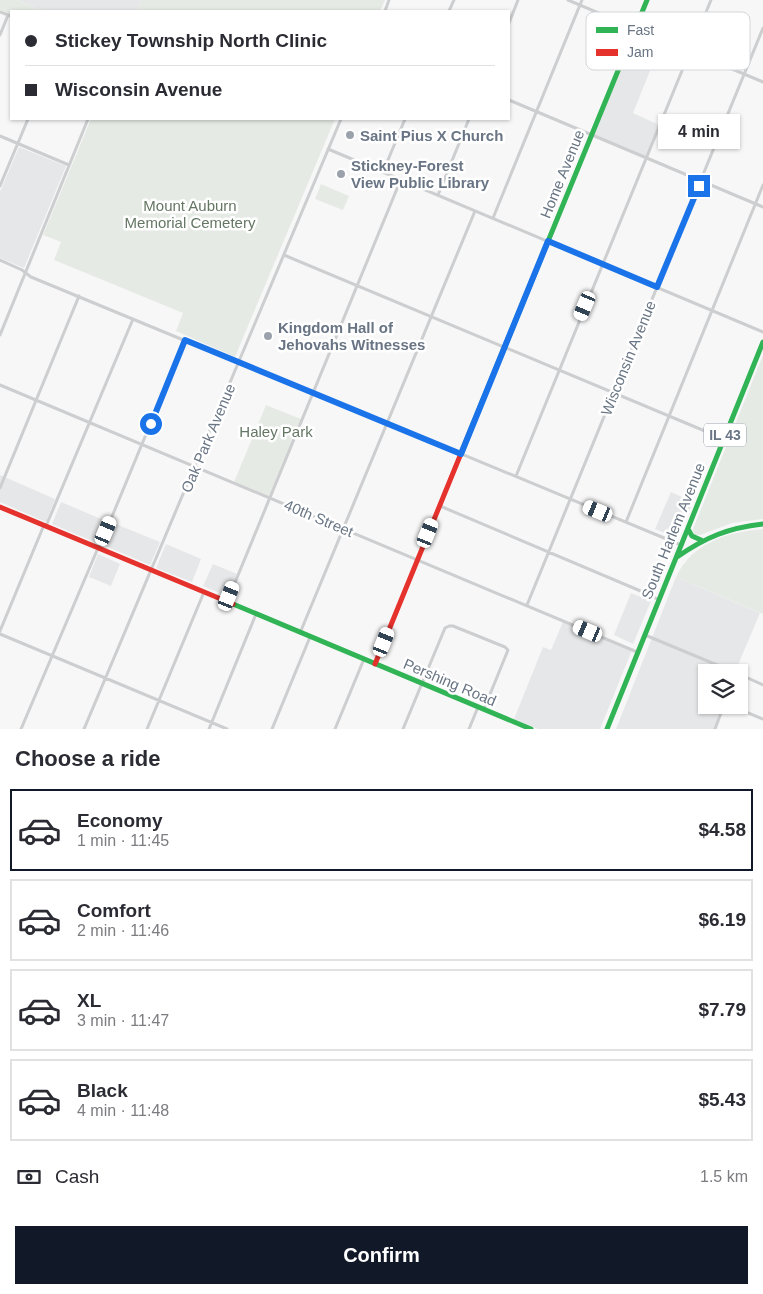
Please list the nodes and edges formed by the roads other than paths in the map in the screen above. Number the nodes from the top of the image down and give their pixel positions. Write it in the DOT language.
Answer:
graph roads {
  1 [pos="518,0"];
  2 [pos="568,0"];
  3 [pos="582,0"];
  4 [pos="647,0"];
  5 [pos="711,0"];
  6 [pos="580,5"];
  7 [pos="0,12"];
  8 [pos="597,12"];
  9 [pos="642,12"];
  10 [pos="706,12"];
  11 [pos="10,16"];
  12 [pos="510,20"];
  13 [pos="763,28"];
  14 [pos="0,35"];
  15 [pos="750,59"];
  16 [pos="618,70"];
  17 [pos="682,70"];
  18 [pos="735,70"];
  19 [pos="746,70"];
  20 [pos="744,74"];
  21 [pos="763,82"];
  22 [pos="510,100"];
  23 [pos="536,112"];
  24 [pos="28,120"];
  25 [pos="88,120"];
  26 [pos="341,120"];
  27 [pos="405,120"];
  28 [pos="470,120"];
  29 [pos="592,135"];
  30 [pos="0,136"];
  31 [pos="18,143"];
  32 [pos="328,149"];
  33 [pos="646,158"];
  34 [pos="69,165"];
  35 [pos="383,172"];
  36 [pos="401,179"];
  37 [pos="701,180"];
  38 [pos="763,185"];
  39 [pos="0,186"];
  40 [pos="438,195"];
  41 [pos="756,204"];
  42 [pos="763,207"];
  43 [pos="475,210"];
  44 [pos="493,218"];
  45 [pos="548,241"];
  46 [pos="284,255"];
  47 [pos="0,260"];
  48 [pos="602,264"];
  49 [pos="25,272"];
  50 [pos="357,285"];
  51 [pos="657,287"];
  52 [pos="79,296"];
  53 [pos="712,310"];
  54 [pos="431,316"];
  55 [pos="133,319"];
  56 [pos="763,332"];
  57 [pos="0,335"];
  58 [pos="185,340"];
  59 [pos="763,342"];
  60 [pos="504,347"];
  61 [pos="239,362"];
  62 [pos="559,370"];
  63 [pos="0,384"];
  64 [pos="313,392"];
  65 [pos="614,393"];
  66 [pos="36,400"];
  67 [pos="669,416"];
  68 [pos="89,422"];
  69 [pos="387,423"];
  70 [pos="724,439"];
  71 [pos="142,444"];
  72 [pos="461,454"];
  73 [pos="196,466"];
  74 [pos="516,476"];
  75 [pos="0,488"];
  76 [pos="270,498"];
  77 [pos="571,499"];
  78 [pos="439,506"];
  79 [pos="0,507"];
  80 [pos="626,522"];
  81 [pos="763,524"];
  82 [pos="45,526"];
  83 [pos="343,528"];
  84 [pos="688,529"];
  85 [pos="701,540"];
  86 [pos="681,545"];
  87 [pos="98,548"];
  88 [pos="549,552"];
  89 [pos="676,558"];
  90 [pos="418,559"];
  91 [pos="152,570"];
  92 [pos="204,592"];
  93 [pos="659,598"];
  94 [pos="227,602"];
  95 [pos="527,605"];
  96 [pos="256,614"];
  97 [pos="0,632"];
  98 [pos="300,632"];
  99 [pos="644,634"];
  100 [pos="310,637"];
  101 [pos="638,652"];
  102 [pos="52,656"];
  103 [pos="364,659"];
  104 [pos="375,664"];
  105 [pos="715,664"];
  106 [pos="106,678"];
  107 [pos="748,678"];
  108 [pos="422,683"];
  109 [pos="763,684"];
  110 [pos="159,700"];
  111 [pos="481,708"];
  112 [pos="748,713"];
  113 [pos="720,714"];
  114 [pos="763,719"];
  115 [pos="212,722"];
  116 [pos="22,729"];
  117 [pos="84,729"];
  118 [pos="147,729"];
  119 [pos="209,729"];
  120 [pos="227,729"];
  121 [pos="272,729"];
  122 [pos="336,729"];
  123 [pos="403,729"];
  124 [pos="469,729"];
  125 [pos="531,729"];
  126 [pos="607,729"];
  127 [pos="714,729"];
  1 -- 12 [label="street"];
  2 -- 6 [label="street"];
  3 -- 6 [label="street"];
  4 -- 9 [label="main road, Home Avenue"];
  5 -- 10 [label="street"];
  6 -- 8 [label="street"];
  6 -- 23 [label="street"];
  7 -- 11 [label="street"];
  11 -- 14 [label="street"];
  13 -- 15 [label="street, Wisconsin Avenue"];
  16 -- 29 [label="main road, Home Avenue"];
  17 -- 33 [label="street"];
  18 -- 20 [label="street"];
  19 -- 20 [label="street, Wisconsin Avenue"];
  20 -- 21 [label="street"];
  20 -- 37 [label="street, Wisconsin Avenue"];
  22 -- 23 [label="street"];
  23 -- 29 [label="street"];
  23 -- 44 [label="street"];
  24 -- 31 [label="street"];
  25 -- 34 [label="street"];
  26 -- 32 [label="street, Oak Park Avenue"];
  27 -- 35 [label="street"];
  28 -- 40 [label="street"];
  29 -- 33 [label="street"];
  29 -- 45 [label="main road, Home Avenue"];
  30 -- 31 [label="street"];
  31 -- 34 [label="street"];
  31 -- 39 [label="street"];
  32 -- 35 [label="street"];
  32 -- 46 [label="street, Oak Park Avenue"];
  33 -- 37 [label="street"];
  33 -- 48 [label="street"];
  34 -- 49 [label="street"];
  35 -- 36 [label="street"];
  36 -- 40 [label="street"];
  36 -- 50 [label="street"];
  37 -- 41 [label="street"];
  37 -- 51 [label="street, Wisconsin Avenue"];
  38 -- 41 [label="street"];
  40 -- 43 [label="street"];
  41 -- 42 [label="street"];
  41 -- 53 [label="street"];
  43 -- 44 [label="street"];
  43 -- 54 [label="street"];
  44 -- 45 [label="street"];
  45 -- 48 [label="street"];
  45 -- 60 [label="main road, Home Avenue"];
  46 -- 50 [label="street"];
  46 -- 61 [label="street, Oak Park Avenue"];
  47 -- 49 [label="street"];
  48 -- 51 [label="street"];
  48 -- 62 [label="street"];
  49 -- 52 [label="street"];
  49 -- 57 [label="street"];
  50 -- 54 [label="street"];
  50 -- 64 [label="street"];
  51 -- 53 [label="street"];
  51 -- 65 [label="street, Wisconsin Avenue"];
  52 -- 55 [label="street"];
  52 -- 66 [label="street"];
  53 -- 56 [label="street"];
  53 -- 67 [label="street"];
  54 -- 60 [label="street"];
  54 -- 69 [label="street"];
  55 -- 58 [label="street"];
  55 -- 68 [label="street"];
  58 -- 61 [label="street"];
  58 -- 71 [label="street"];
  59 -- 70 [label="main road, South Harlem Avenue / IL 43"];
  60 -- 62 [label="street"];
  60 -- 72 [label="main road, Home Avenue"];
  61 -- 64 [label="street"];
  61 -- 73 [label="street, Oak Park Avenue"];
  62 -- 65 [label="street"];
  62 -- 74 [label="street"];
  63 -- 66 [label="street, 40th Street"];
  64 -- 69 [label="street"];
  64 -- 76 [label="street"];
  65 -- 67 [label="street"];
  65 -- 77 [label="street, Wisconsin Avenue"];
  66 -- 68 [label="street, 40th Street"];
  66 -- 75 [label="street"];
  67 -- 70 [label="street"];
  67 -- 80 [label="street"];
  68 -- 71 [label="street, 40th Street"];
  68 -- 82 [label="street"];
  69 -- 72 [label="street"];
  69 -- 83 [label="street"];
  70 -- 84 [label="main road, South Harlem Avenue / IL 43"];
  71 -- 73 [label="street, 40th Street"];
  71 -- 87 [label="street"];
  72 -- 74 [label="street"];
  72 -- 78 [label="main road, Home Avenue"];
  73 -- 76 [label="street, 40th Street"];
  73 -- 91 [label="street, Oak Park Avenue"];
  74 -- 77 [label="street"];
  76 -- 83 [label="street, 40th Street"];
  76 -- 94 [label="street"];
  77 -- 80 [label="street"];
  77 -- 88 [label="street, Wisconsin Avenue"];
  78 -- 88 [label="street"];
  78 -- 90 [label="main road, Home Avenue"];
  79 -- 82 [label="main road, Pershing Road"];
  80 -- 86 [label="street"];
  81 -- 85 [label="main road"];
  82 -- 87 [label="main road, Pershing Road"];
  82 -- 97 [label="street"];
  83 -- 90 [label="street, 40th Street"];
  83 -- 98 [label="street"];
  84 -- 85 [label="main road"];
  84 -- 86 [label="main road, South Harlem Avenue / IL 43"];
  85 -- 89 [label="main road"];
  86 -- 89 [label="main road, South Harlem Avenue / IL 43"];
  87 -- 91 [label="main road, Pershing Road"];
  87 -- 102 [label="street"];
  88 -- 93 [label="street"];
  88 -- 95 [label="street, Wisconsin Avenue"];
  89 -- 93 [label="main road, South Harlem Avenue / IL 43"];
  90 -- 95 [label="street, 40th Street"];
  90 -- 104 [label="main road, Home Avenue"];
  91 -- 92 [label="main road, Pershing Road"];
  91 -- 106 [label="street, Oak Park Avenue"];
  92 -- 94 [label="main road, Pershing Road"];
  92 -- 110 [label="street"];
  93 -- 99 [label="main road, South Harlem Avenue / IL 43"];
  94 -- 96 [label="main road, Pershing Road"];
  95 -- 101 [label="street, 40th Street"];
  96 -- 98 [label="main road, Pershing Road"];
  96 -- 115 [label="street"];
  97 -- 102 [label="street"];
  98 -- 100 [label="main road, Pershing Road"];
  99 -- 101 [label="main road, South Harlem Avenue / IL 43"];
  99 -- 105 [label="street"];
  100 -- 103 [label="main road, Pershing Road"];
  100 -- 121 [label="street"];
  101 -- 126 [label="main road, South Harlem Avenue / IL 43"];
  102 -- 106 [label="street"];
  102 -- 116 [label="street"];
  103 -- 104 [label="main road, Pershing Road"];
  103 -- 122 [label="street"];
  104 -- 108 [label="main road, Pershing Road"];
  106 -- 110 [label="street"];
  106 -- 117 [label="street, Oak Park Avenue"];
  107 -- 109 [label="street"];
  108 -- 111 [label="main road, Pershing Road"];
  108 -- 111 [label="street"];
  108 -- 123 [label="street"];
  110 -- 115 [label="street"];
  110 -- 118 [label="street"];
  111 -- 124 [label="street"];
  111 -- 125 [label="main road, Pershing Road"];
  112 -- 114 [label="street"];
  113 -- 127 [label="street"];
  115 -- 119 [label="street"];
  115 -- 120 [label="street"];
}
